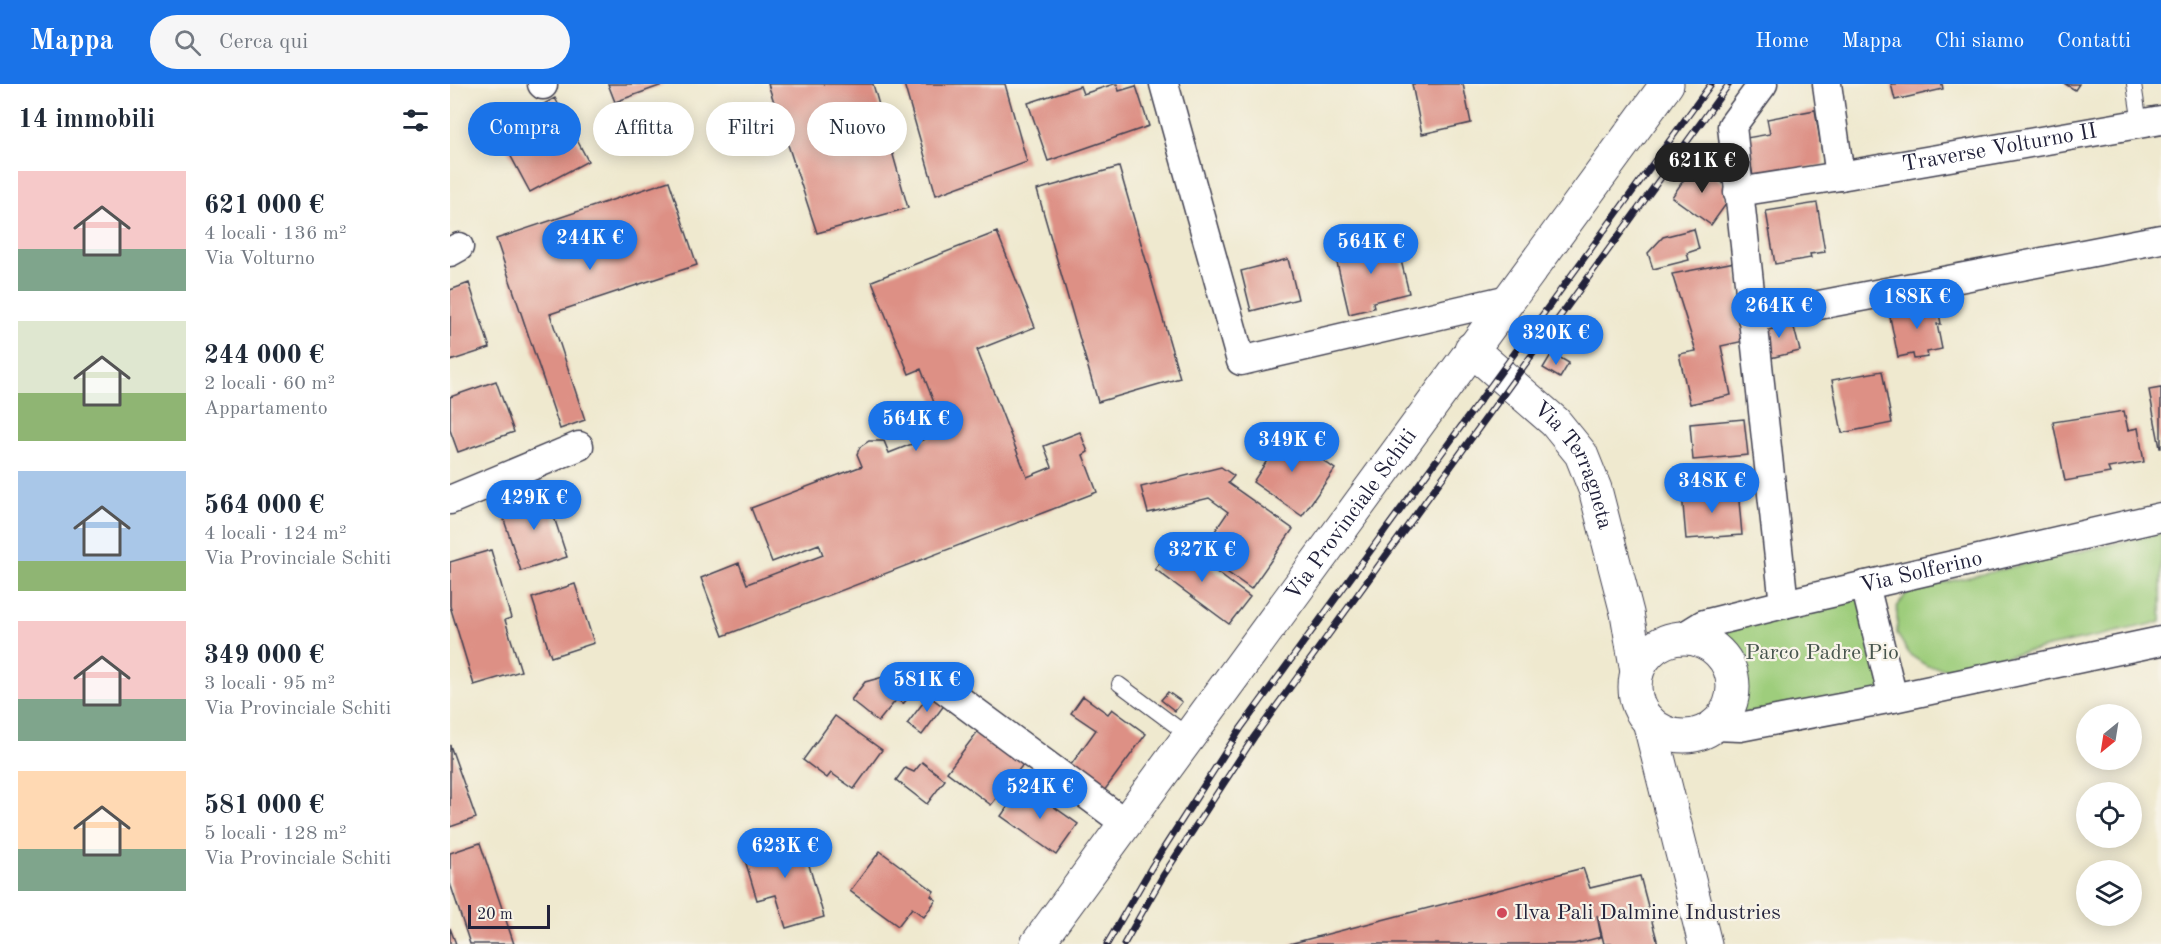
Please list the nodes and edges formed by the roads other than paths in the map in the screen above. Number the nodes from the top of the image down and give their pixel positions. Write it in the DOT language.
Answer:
graph roads {
  1 [pos="1164,84"];
  2 [pos="1667,84"];
  3 [pos="1763,84"];
  4 [pos="1827,84"];
  5 [pos="2134,84"];
  6 [pos="2151,122"];
  7 [pos="1840,176"];
  8 [pos="1738,192"];
  9 [pos="2161,239"];
  10 [pos="1509,299"];
  11 [pos="1752,318"];
  12 [pos="1472,350"];
  13 [pos="579,446"];
  14 [pos="450,500"];
  15 [pos="2161,517"];
  16 [pos="1865,585"];
  17 [pos="1784,604"];
  18 [pos="1627,614"];
  19 [pos="1672,640"];
  20 [pos="2161,640"];
  21 [pos="1637,672"];
  22 [pos="1119,684"];
  23 [pos="939,685"];
  24 [pos="1893,698"];
  25 [pos="1649,722"];
  26 [pos="1701,731"];
  27 [pos="1189,736"];
  28 [pos="1125,823"];
  29 [pos="1674,826"];
  30 [pos="1036,944"];
  31 [pos="1705,944"];
  1 -- 10 [label="street"];
  2 -- 10 [label="street, Via Provinciale Schiti"];
  3 -- 8 [label="street"];
  4 -- 7 [label="street"];
  5 -- 6 [label="lane"];
  6 -- 7 [label="street, Traverse Volturno II"];
  7 -- 8 [label="street, Traverse Volturno II"];
  8 -- 11 [label="street"];
  9 -- 11 [label="street"];
  10 -- 12 [label="street, Via Provinciale Schiti"];
  11 -- 17 [label="street"];
  12 -- 18 [label="street, Via Terragneta"];
  12 -- 27 [label="street, Via Provinciale Schiti"];
  13 -- 14 [label="street"];
  15 -- 16 [label="street, Via Solferino"];
  16 -- 17 [label="street, Via Solferino"];
  16 -- 24 [label="street"];
  17 -- 19 [label="street, Via Solferino"];
  18 -- 19 [label="street"];
  18 -- 21 [label="street, Via Terragneta"];
  19 -- 21 [label="street"];
  19 -- 26 [label="street"];
  20 -- 24 [label="street"];
  21 -- 25 [label="street"];
  22 -- 27 [label="lane"];
  23 -- 28 [label="street"];
  24 -- 26 [label="street"];
  25 -- 26 [label="street"];
  25 -- 29 [label="street"];
  26 -- 29 [label="street"];
  27 -- 28 [label="street, Via Provinciale Schiti"];
  28 -- 30 [label="street, Via Provinciale Schiti"];
  29 -- 31 [label="street"];
}
